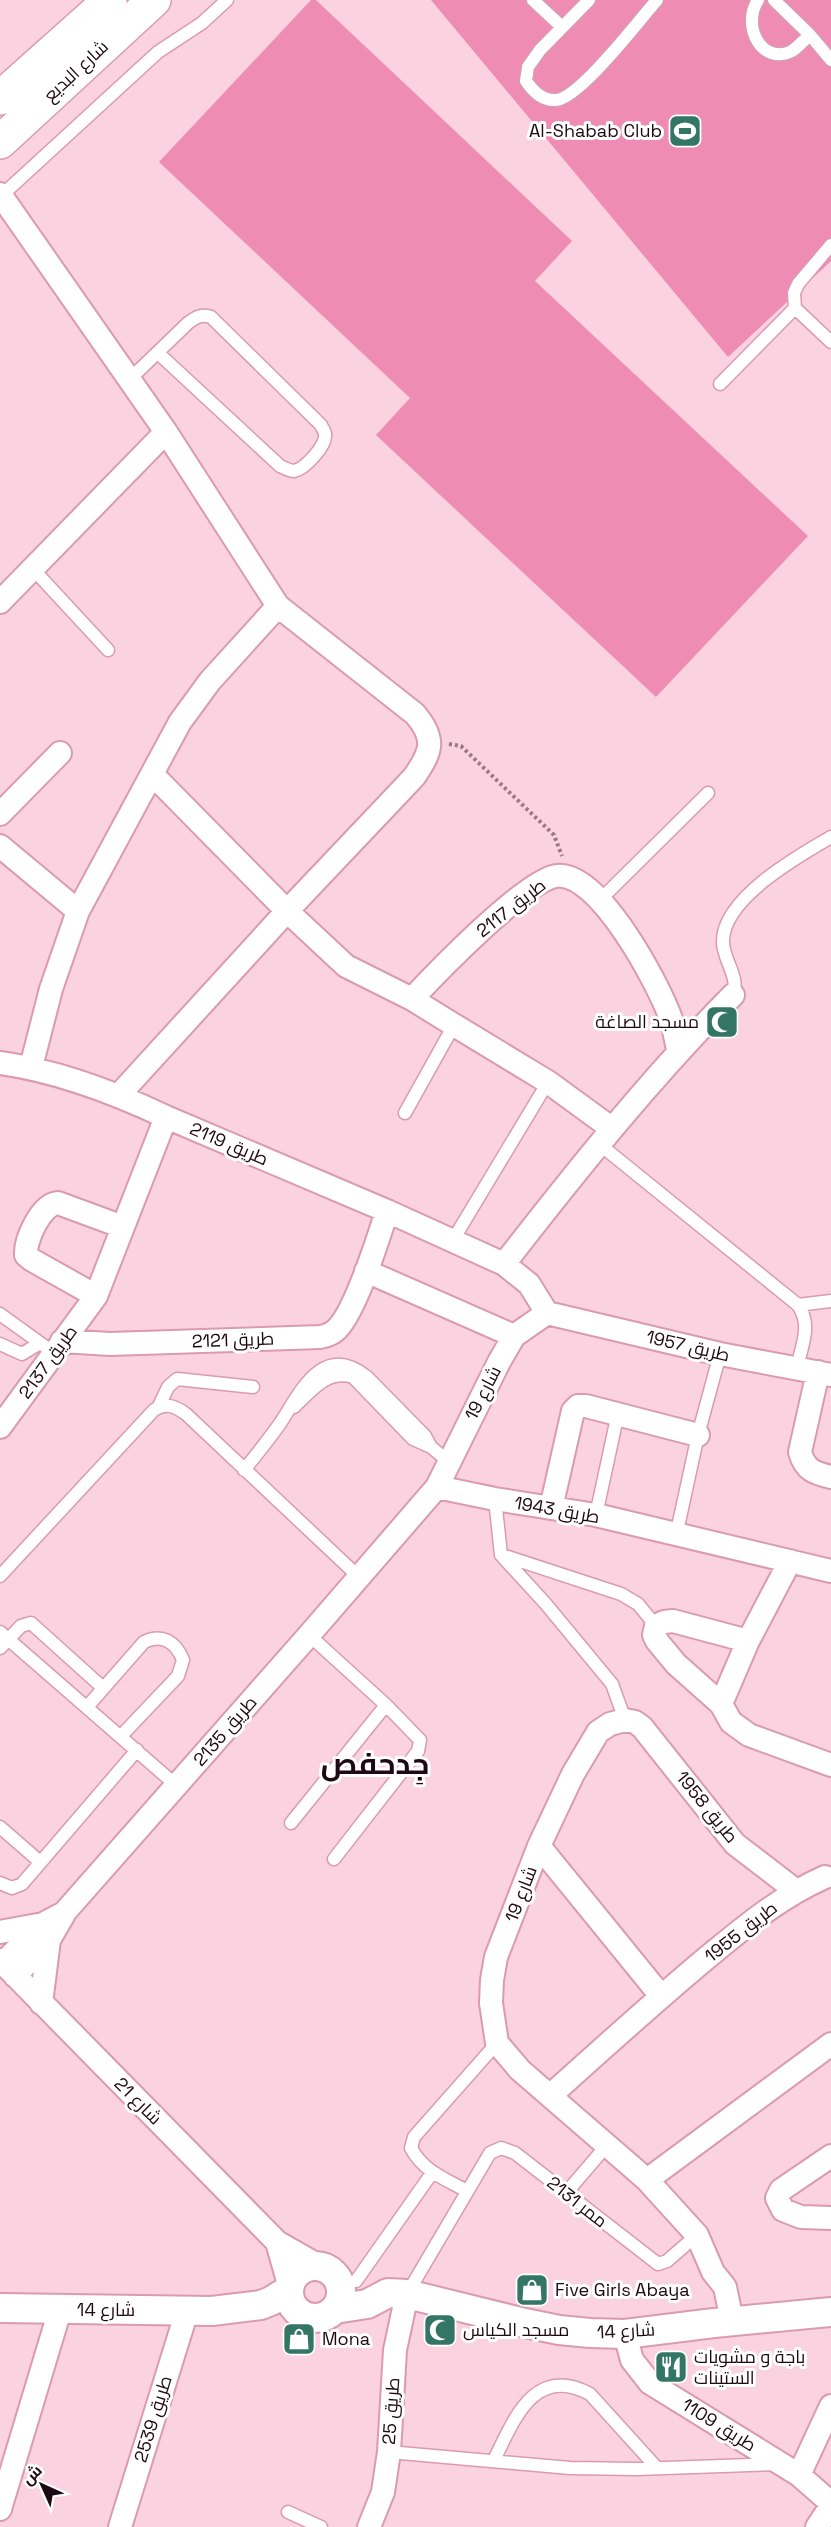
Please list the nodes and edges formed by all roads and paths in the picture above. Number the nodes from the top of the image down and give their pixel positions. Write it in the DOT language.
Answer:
graph roads {
  1 [pos="110,0"];
  2 [pos="153,0"];
  3 [pos="227,0"];
  4 [pos="533,0"];
  5 [pos="589,0"];
  6 [pos="657,0"];
  7 [pos="758,0"];
  8 [pos="774,0"];
  9 [pos="562,27"];
  10 [pos="810,35"];
  11 [pos="831,60"];
  12 [pos="0,98"];
  13 [pos="0,142"];
  14 [pos="1,195"];
  15 [pos="831,246"];
  16 [pos="795,308"];
  17 [pos="831,342"];
  18 [pos="158,353"];
  19 [pos="130,379"];
  20 [pos="720,384"];
  21 [pos="166,432"];
  22 [pos="33,569"];
  23 [pos="0,602"];
  24 [pos="278,606"];
  25 [pos="108,650"];
  26 [pos="430,741"];
  27 [pos="60,753"];
  28 [pos="153,775"];
  29 [pos="708,793"];
  30 [pos="0,814"];
  31 [pos="831,837"];
  32 [pos="0,846"];
  33 [pos="570,876"];
  34 [pos="599,901"];
  35 [pos="78,911"];
  36 [pos="287,911"];
  37 [pos="734,995"];
  38 [pos="412,999"];
  39 [pos="454,1025"];
  40 [pos="678,1050"];
  41 [pos="0,1063"];
  42 [pos="31,1067"];
  43 [pos="548,1082"];
  44 [pos="119,1095"];
  45 [pos="405,1113"];
  46 [pos="166,1118"];
  47 [pos="604,1135"];
  48 [pos="387,1211"];
  49 [pos="123,1227"];
  50 [pos="453,1240"];
  51 [pos="504,1264"];
  52 [pos="366,1271"];
  53 [pos="96,1296"];
  54 [pos="831,1301"];
  55 [pos="798,1305"];
  56 [pos="547,1313"];
  57 [pos="0,1314"];
  58 [pos="514,1336"];
  59 [pos="0,1344"];
  60 [pos="52,1346"];
  61 [pos="720,1354"];
  62 [pos="815,1372"];
  63 [pos="254,1388"];
  64 [pos="159,1406"];
  65 [pos="618,1413"];
  66 [pos="0,1427"];
  67 [pos="698,1434"];
  68 [pos="449,1462"];
  69 [pos="244,1470"];
  70 [pos="831,1477"];
  71 [pos="437,1487"];
  72 [pos="495,1499"];
  73 [pos="551,1508"];
  74 [pos="596,1515"];
  75 [pos="676,1536"];
  76 [pos="501,1554"];
  77 [pos="790,1561"];
  78 [pos="831,1571"];
  79 [pos="0,1576"];
  80 [pos="360,1578"];
  81 [pos="656,1626"];
  82 [pos="309,1635"];
  83 [pos="3,1640"];
  84 [pos="748,1641"];
  85 [pos="102,1687"];
  86 [pos="721,1704"];
  87 [pos="386,1705"];
  88 [pos="87,1707"];
  89 [pos="625,1720"];
  90 [pos="121,1736"];
  91 [pos="137,1750"];
  92 [pos="831,1765"];
  93 [pos="177,1785"];
  94 [pos="291,1823"];
  95 [pos="0,1827"];
  96 [pos="539,1846"];
  97 [pos="334,1859"];
  98 [pos="39,1862"];
  99 [pos="829,1872"];
  100 [pos="0,1883"];
  101 [pos="795,1890"];
  102 [pos="0,1932"];
  103 [pos="46,1932"];
  104 [pos="6,1967"];
  105 [pos="661,1996"];
  106 [pos="41,2002"];
  107 [pos="496,2043"];
  108 [pos="831,2044"];
  109 [pos="551,2095"];
  110 [pos="608,2144"];
  111 [pos="831,2156"];
  112 [pos="432,2173"];
  113 [pos="646,2180"];
  114 [pos="467,2191"];
  115 [pos="566,2193"];
  116 [pos="831,2218"];
  117 [pos="697,2235"];
  118 [pos="277,2242"];
  119 [pos="338,2275"];
  120 [pos="290,2289"];
  121 [pos="397,2294"];
  122 [pos="0,2308"];
  123 [pos="335,2309"];
  124 [pos="60,2310"];
  125 [pos="199,2311"];
  126 [pos="831,2313"];
  127 [pos="308,2317"];
  128 [pos="723,2322"];
  129 [pos="625,2334"];
  130 [pos="831,2406"];
  131 [pos="388,2452"];
  132 [pos="494,2460"];
  133 [pos="657,2468"];
  134 [pos="790,2470"];
  135 [pos="831,2505"];
  136 [pos="0,2509"];
  137 [pos="288,2512"];
  138 [pos="120,2527"];
  139 [pos="321,2527"];
  140 [pos="369,2527"];
  141 [pos="817,2527"];
  1 -- 12 [label="main road, شارع البديع"];
  2 -- 13 [label="main road, شارع البديع"];
  3 -- 14 [label="lane"];
  4 -- 9 [label="lane"];
  5 -- 9 [label="lane"];
  6 -- 9 [label="lane"];
  7 -- 10 [label="lane"];
  8 -- 10 [label="lane"];
  10 -- 11 [label="lane"];
  14 -- 19 [label="street"];
  15 -- 16 [label="lane"];
  16 -- 17 [label="lane"];
  16 -- 20 [label="lane"];
  18 -- 18 [label="lane"];
  18 -- 19 [label="lane"];
  19 -- 21 [label="street"];
  21 -- 22 [label="street"];
  21 -- 24 [label="street"];
  22 -- 23 [label="street"];
  22 -- 25 [label="lane"];
  24 -- 26 [label="street"];
  24 -- 28 [label="street"];
  26 -- 33 [label="path"];
  26 -- 36 [label="street"];
  27 -- 30 [label="street"];
  28 -- 35 [label="street"];
  28 -- 36 [label="street"];
  29 -- 34 [label="lane"];
  31 -- 37 [label="lane"];
  32 -- 35 [label="street"];
  33 -- 34 [label="street, طريق 2117"];
  33 -- 38 [label="street, طريق 2117"];
  34 -- 40 [label="street, طريق 2117"];
  35 -- 42 [label="street"];
  36 -- 38 [label="street"];
  36 -- 44 [label="street"];
  37 -- 40 [label="street"];
  38 -- 39 [label="street"];
  39 -- 43 [label="street"];
  39 -- 45 [label="lane"];
  40 -- 47 [label="street"];
  41 -- 42 [label="street, طريق 2119"];
  42 -- 44 [label="street, طريق 2119"];
  43 -- 47 [label="street"];
  43 -- 50 [label="lane"];
  44 -- 46 [label="street, طريق 2119"];
  46 -- 48 [label="street, طريق 2119"];
  46 -- 49 [label="street, طريق 2137"];
  47 -- 51 [label="street"];
  47 -- 55 [label="lane"];
  48 -- 50 [label="street, طريق 2119"];
  48 -- 52 [label="street, طريق 2121"];
  49 -- 53 [label="street, طريق 2137"];
  49 -- 53 [label="street"];
  50 -- 51 [label="street, طريق 2119"];
  51 -- 56 [label="street, طريق 2119"];
  52 -- 58 [label="street"];
  52 -- 60 [label="street, طريق 2121"];
  53 -- 60 [label="street, طريق 2137"];
  54 -- 55 [label="lane"];
  55 -- 62 [label="lane"];
  56 -- 58 [label="street, شارع 19"];
  56 -- 61 [label="street, طريق 1957"];
  57 -- 60 [label="lane"];
  58 -- 68 [label="street, شارع 19"];
  59 -- 60 [label="lane"];
  60 -- 66 [label="street, طريق 2137"];
  61 -- 62 [label="street, طريق 1957"];
  61 -- 67 [label="lane"];
  62 -- 70 [label="street"];
  63 -- 64 [label="lane"];
  64 -- 69 [label="lane"];
  64 -- 79 [label="lane"];
  65 -- 67 [label="street"];
  65 -- 73 [label="street"];
  65 -- 74 [label="lane"];
  67 -- 75 [label="lane"];
  68 -- 69 [label="lane"];
  68 -- 71 [label="street, شارع 19"];
  69 -- 80 [label="lane"];
  71 -- 72 [label="street, طريق 1943"];
  71 -- 80 [label="street, طريق 2135"];
  72 -- 73 [label="street, طريق 1943"];
  72 -- 76 [label="lane"];
  73 -- 74 [label="street, طريق 1943"];
  74 -- 75 [label="street, طريق 1943"];
  75 -- 77 [label="street, طريق 1943"];
  76 -- 81 [label="lane"];
  76 -- 89 [label="lane"];
  77 -- 78 [label="street, طريق 1943"];
  77 -- 84 [label="street"];
  80 -- 82 [label="street, طريق 2135"];
  81 -- 84 [label="street"];
  81 -- 86 [label="street"];
  82 -- 87 [label="lane"];
  82 -- 93 [label="street, طريق 2135"];
  83 -- 85 [label="lane"];
  83 -- 88 [label="lane"];
  84 -- 86 [label="street"];
  85 -- 88 [label="lane"];
  85 -- 90 [label="lane"];
  86 -- 92 [label="street"];
  87 -- 94 [label="lane"];
  87 -- 97 [label="lane"];
  88 -- 90 [label="lane"];
  89 -- 96 [label="street, شارع 19"];
  89 -- 101 [label="street, طريق 1958"];
  90 -- 91 [label="lane"];
  91 -- 93 [label="lane"];
  91 -- 98 [label="lane"];
  93 -- 103 [label="street, طريق 2135"];
  95 -- 98 [label="lane"];
  96 -- 105 [label="street"];
  96 -- 107 [label="street, شارع 19"];
  98 -- 100 [label="lane"];
  99 -- 101 [label="street, طريق 1955"];
  101 -- 105 [label="street, طريق 1955"];
  102 -- 103 [label="street"];
  103 -- 104 [label="street"];
  103 -- 106 [label="street"];
  104 -- 106 [label="street, شارع 21"];
  105 -- 109 [label="street, طريق 1955"];
  106 -- 118 [label="street, شارع 21"];
  107 -- 109 [label="street"];
  107 -- 112 [label="lane"];
  108 -- 113 [label="street"];
  109 -- 110 [label="street"];
  110 -- 113 [label="street"];
  110 -- 115 [label="lane"];
  111 -- 116 [label="street"];
  112 -- 114 [label="lane"];
  112 -- 119 [label="lane"];
  113 -- 117 [label="street"];
  114 -- 115 [label="lane, ممر 2131"];
  114 -- 121 [label="lane, ممر 2131"];
  115 -- 117 [label="lane, ممر 2131"];
  117 -- 128 [label="street"];
  118 -- 119 [label="street, شارع 21"];
  118 -- 120 [label="street, شارع 21"];
  119 -- 120 [label="street"];
  119 -- 121 [label="street, شارع 14"];
  119 -- 123 [label="street"];
  120 -- 125 [label="street, شارع 14"];
  120 -- 127 [label="street"];
  121 -- 123 [label="street"];
  121 -- 129 [label="street, شارع 14"];
  121 -- 131 [label="street, طريق 25"];
  122 -- 124 [label="street, شارع 14"];
  123 -- 127 [label="street"];
  124 -- 125 [label="street, شارع 14"];
  124 -- 136 [label="street"];
  125 -- 127 [label="street, شارع 14"];
  125 -- 138 [label="street, طريق 2539"];
  126 -- 128 [label="street, شارع 14"];
  128 -- 129 [label="street, شارع 14"];
  129 -- 134 [label="street, طريق 1109"];
  130 -- 134 [label="street"];
  131 -- 132 [label="lane"];
  131 -- 140 [label="street, طريق 25"];
  132 -- 133 [label="lane"];
  132 -- 133 [label="lane"];
  133 -- 134 [label="lane"];
  134 -- 135 [label="street, طريق 1109"];
  135 -- 141 [label="street"];
  137 -- 139 [label="lane"];
}
